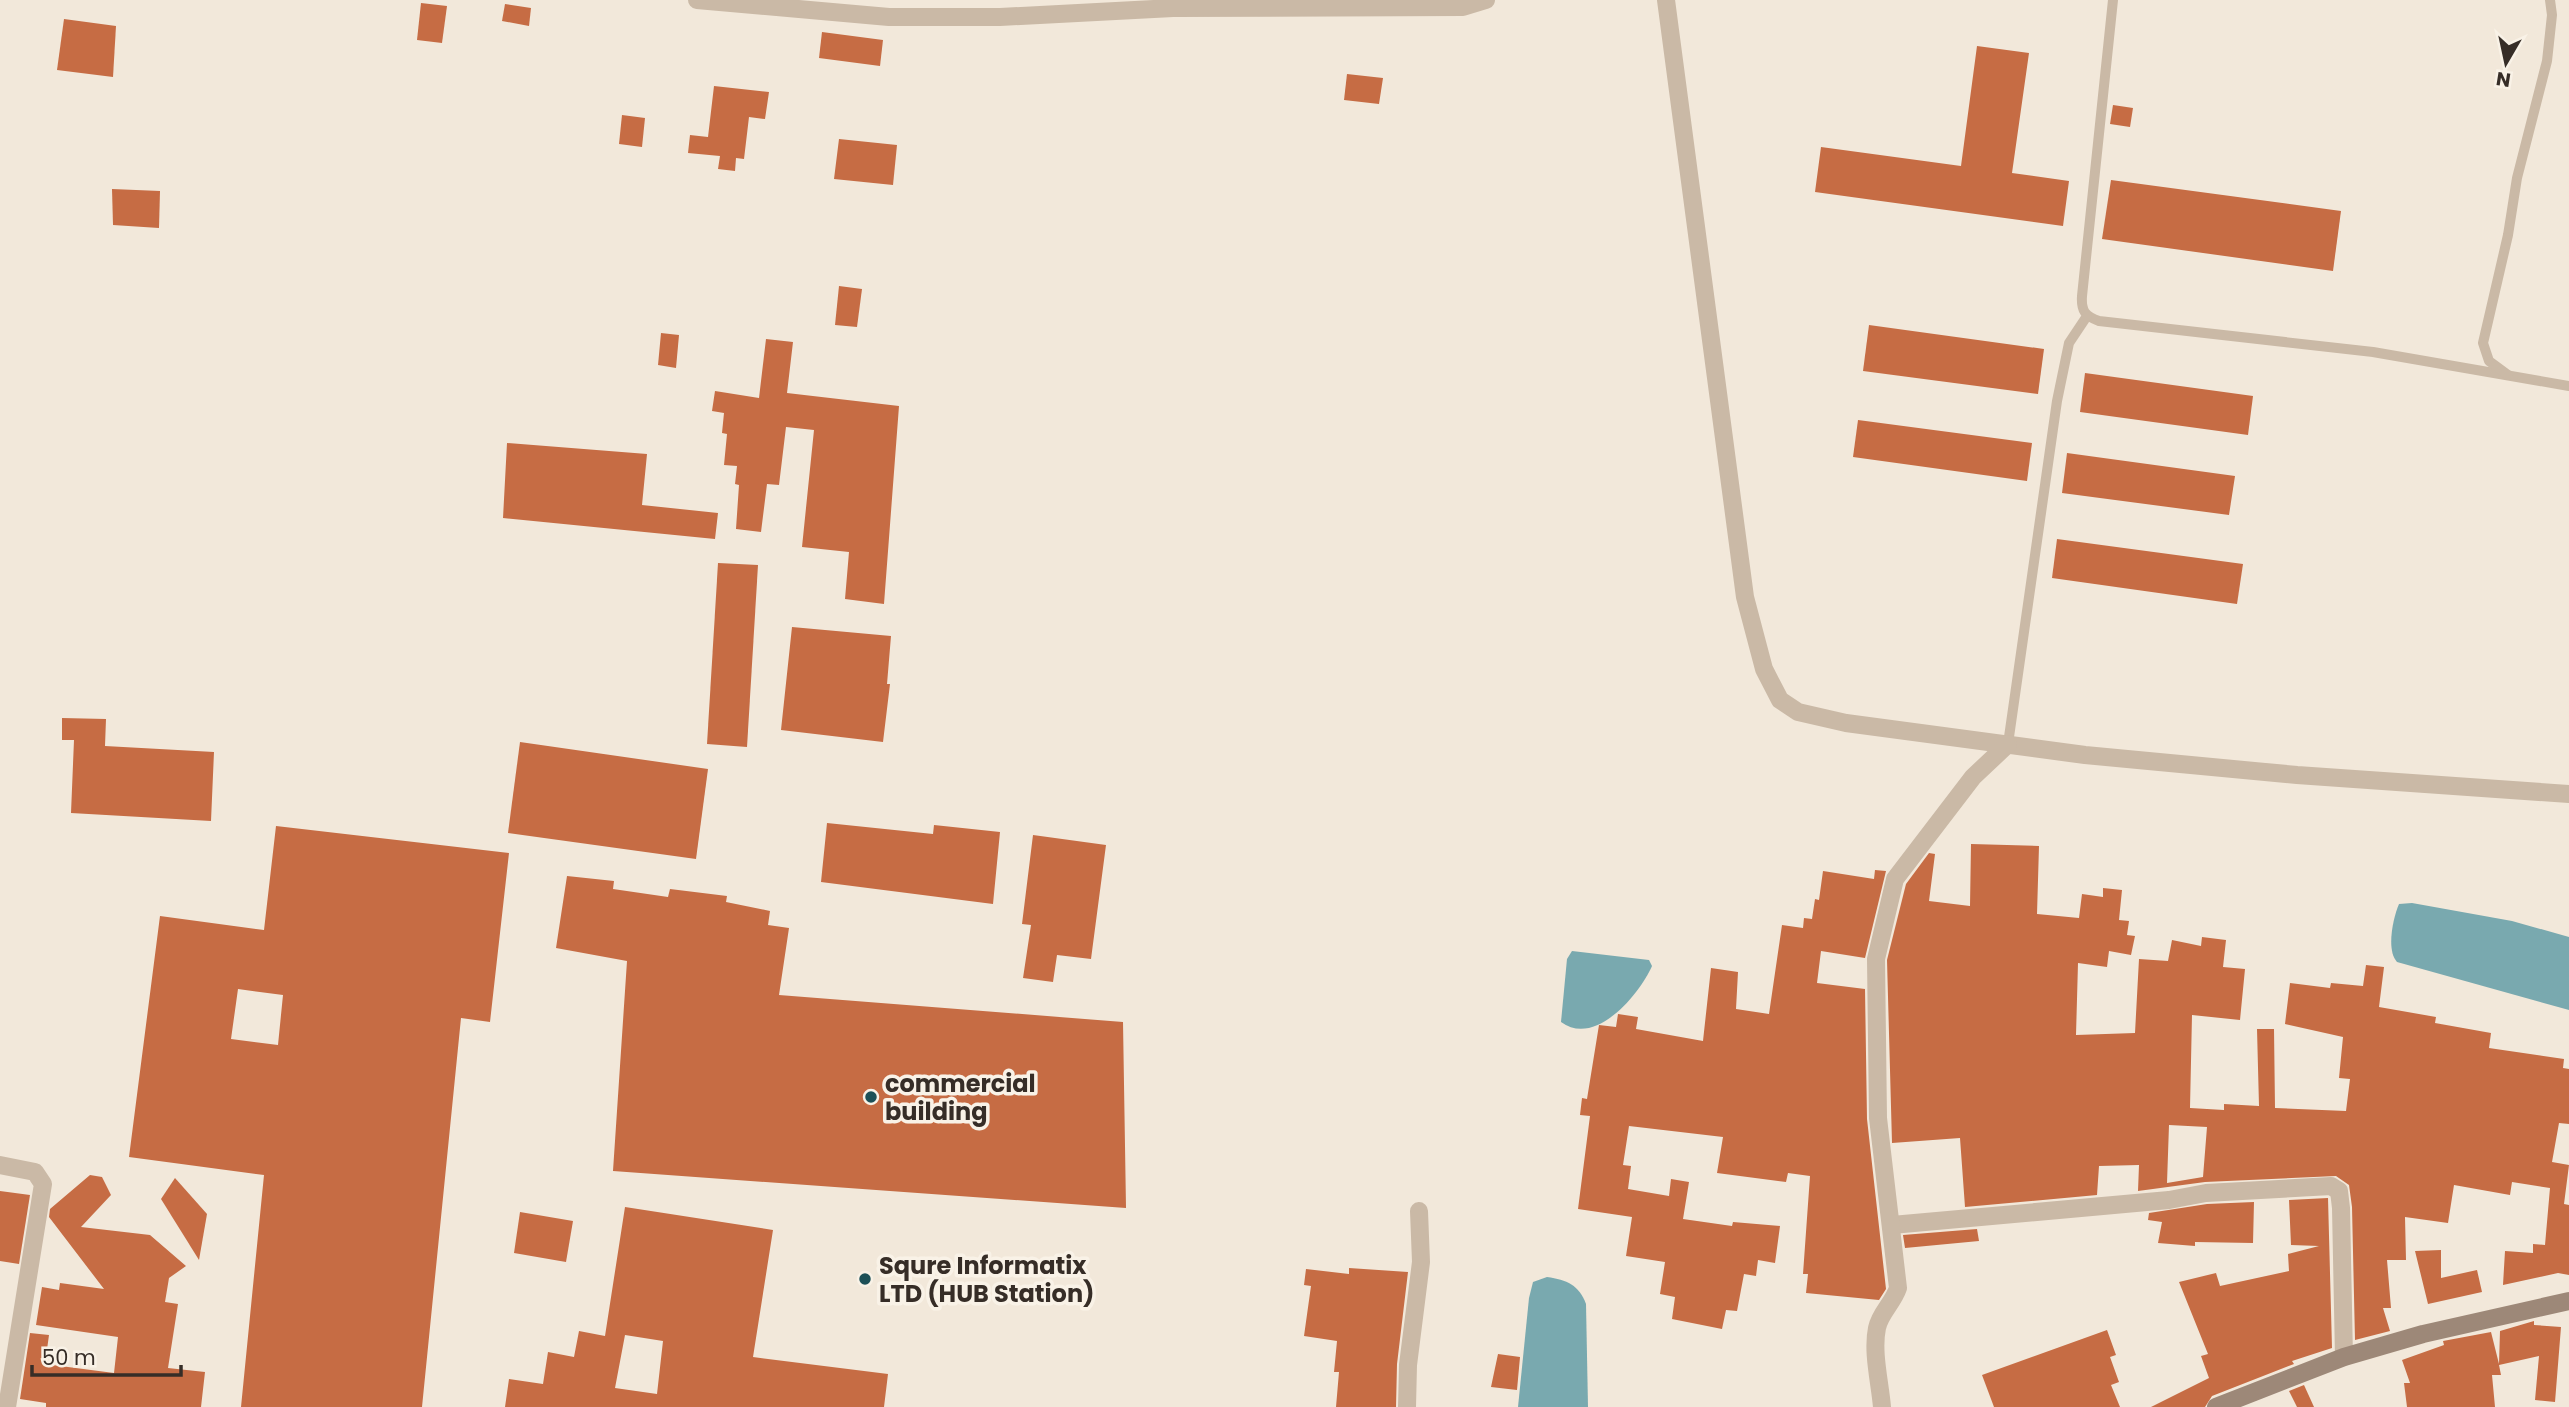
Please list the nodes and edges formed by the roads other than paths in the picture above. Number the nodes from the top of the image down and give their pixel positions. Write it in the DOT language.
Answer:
graph roads {
  1 [pos="697,0"];
  2 [pos="1486,0"];
  3 [pos="1666,0"];
  4 [pos="2113,0"];
  5 [pos="2550,0"];
  6 [pos="2087,316"];
  7 [pos="2514,378"];
  8 [pos="2569,386"];
  9 [pos="2008,744"];
  10 [pos="2569,794"];
  11 [pos="0,1165"];
  12 [pos="1419,1211"];
  13 [pos="1892,1225"];
  14 [pos="2569,1301"];
  15 [pos="2344,1357"];
  16 [pos="7,1407"];
  17 [pos="1407,1407"];
  18 [pos="1882,1407"];
  19 [pos="2216,1407"];
  1 -- 2 [label="street"];
  3 -- 9 [label="street"];
  4 -- 6 [label="lane"];
  5 -- 7 [label="lane"];
  6 -- 7 [label="lane"];
  6 -- 9 [label="lane"];
  7 -- 8 [label="lane"];
  9 -- 10 [label="street"];
  9 -- 13 [label="street"];
  11 -- 16 [label="street"];
  12 -- 17 [label="street"];
  13 -- 15 [label="street"];
  13 -- 18 [label="street"];
  14 -- 15 [label="street"];
  15 -- 19 [label="street"];
}
